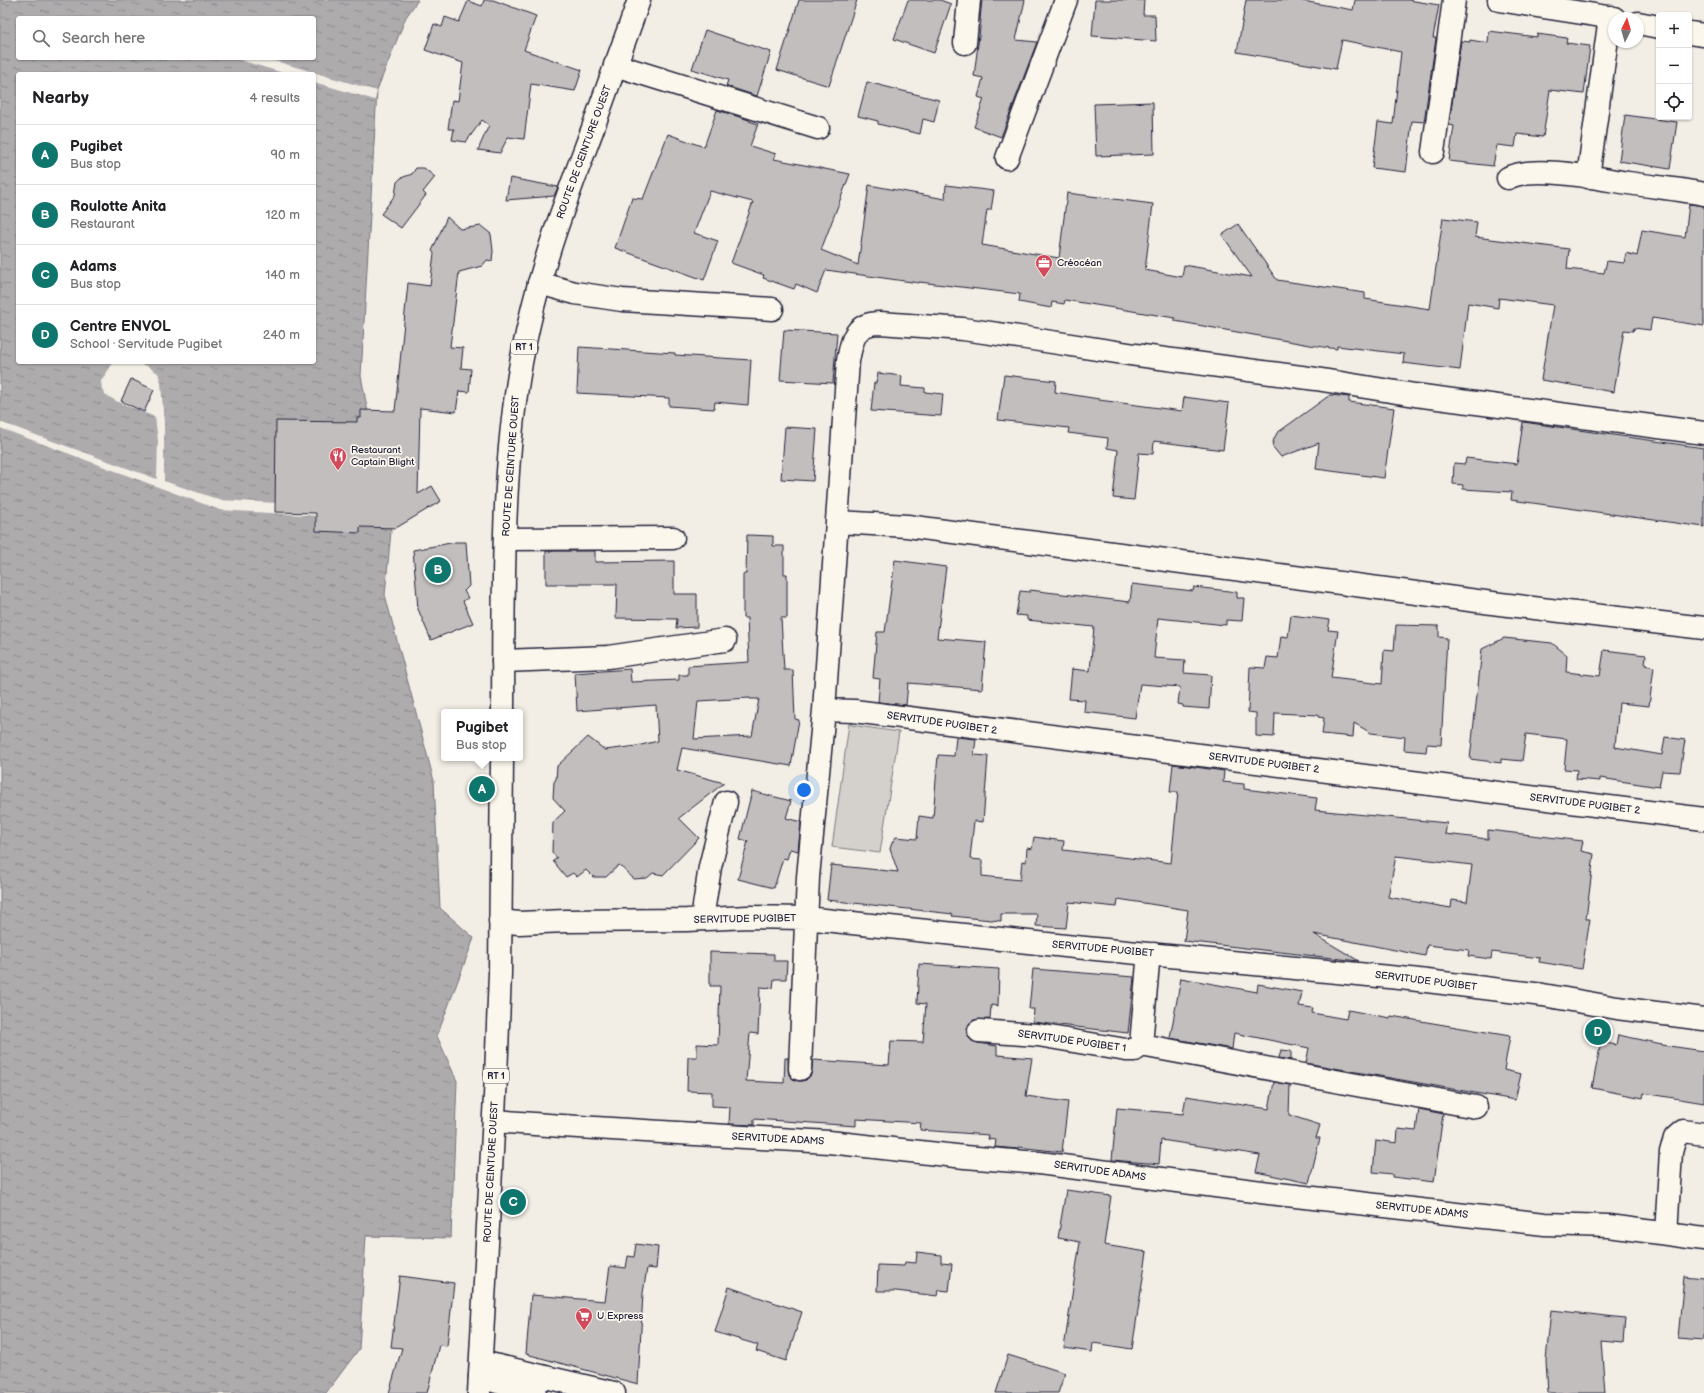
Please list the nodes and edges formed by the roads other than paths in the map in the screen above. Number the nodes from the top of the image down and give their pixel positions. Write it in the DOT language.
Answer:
graph roads {
  1 [pos="640,0"];
  2 [pos="969,0"];
  3 [pos="1066,0"];
  4 [pos="1454,0"];
  5 [pos="1499,0"];
  6 [pos="1608,17"];
  7 [pos="1644,24"];
  8 [pos="1656,26"];
  9 [pos="1692,33"];
  10 [pos="1704,35"];
  11 [pos="965,43"];
  12 [pos="1608,44"];
  13 [pos="615,65"];
  14 [pos="818,128"];
  15 [pos="1433,152"];
  16 [pos="1007,158"];
  17 [pos="1588,177"];
  18 [pos="1508,178"];
  19 [pos="1704,194"];
  20 [pos="539,283"];
  21 [pos="772,309"];
  22 [pos="1704,433"];
  23 [pos="838,522"];
  24 [pos="506,538"];
  25 [pos="673,538"];
  26 [pos="1704,628"];
  27 [pos="725,640"];
  28 [pos="503,661"];
  29 [pos="503,709"];
  30 [pos="824,710"];
  31 [pos="502,761"];
  32 [pos="726,802"];
  33 [pos="1704,819"];
  34 [pos="806,918"];
  35 [pos="702,919"];
  36 [pos="500,921"];
  37 [pos="1154,954"];
  38 [pos="1704,1019"];
  39 [pos="979,1031"];
  40 [pos="1141,1045"];
  41 [pos="800,1069"];
  42 [pos="1476,1108"];
  43 [pos="494,1120"];
  44 [pos="1704,1134"];
  45 [pos="1666,1234"];
  46 [pos="1704,1239"];
  47 [pos="480,1377"];
  48 [pos="535,1393"];
  49 [pos="614,1393"];
  1 -- 13 [label="street, ROUTE DE CEINTURE OUEST / RT 1"];
  2 -- 11 [label="street"];
  3 -- 16 [label="street"];
  4 -- 15 [label="street"];
  5 -- 6 [label="street"];
  7 -- 8 [label="street"];
  9 -- 10 [label="street"];
  12 -- 17 [label="street"];
  13 -- 14 [label="street"];
  13 -- 20 [label="street, ROUTE DE CEINTURE OUEST / RT 1"];
  17 -- 18 [label="street"];
  17 -- 19 [label="street"];
  20 -- 21 [label="street"];
  20 -- 24 [label="street, ROUTE DE CEINTURE OUEST / RT 1"];
  22 -- 23 [label="street"];
  23 -- 26 [label="street"];
  23 -- 30 [label="street"];
  24 -- 25 [label="street"];
  24 -- 28 [label="street, ROUTE DE CEINTURE OUEST / RT 1"];
  27 -- 28 [label="street"];
  28 -- 29 [label="street, ROUTE DE CEINTURE OUEST / RT 1"];
  30 -- 33 [label="street, SERVITUDE PUGIBET 2"];
  30 -- 34 [label="street"];
  31 -- 36 [label="street, ROUTE DE CEINTURE OUEST / RT 1"];
  32 -- 35 [label="street"];
  34 -- 35 [label="street, SERVITUDE PUGIBET"];
  34 -- 37 [label="street, SERVITUDE PUGIBET"];
  34 -- 41 [label="street"];
  35 -- 36 [label="street, SERVITUDE PUGIBET"];
  36 -- 43 [label="street, ROUTE DE CEINTURE OUEST / RT 1"];
  37 -- 38 [label="street, SERVITUDE PUGIBET"];
  37 -- 40 [label="street, SERVITUDE PUGIBET 1"];
  39 -- 40 [label="street, SERVITUDE PUGIBET 1"];
  40 -- 42 [label="street"];
  43 -- 45 [label="street, SERVITUDE ADAMS"];
  43 -- 47 [label="street, ROUTE DE CEINTURE OUEST / RT 1"];
  44 -- 45 [label="street"];
  45 -- 46 [label="street, SERVITUDE ADAMS"];
  47 -- 48 [label="street"];
  47 -- 49 [label="street"];
}
